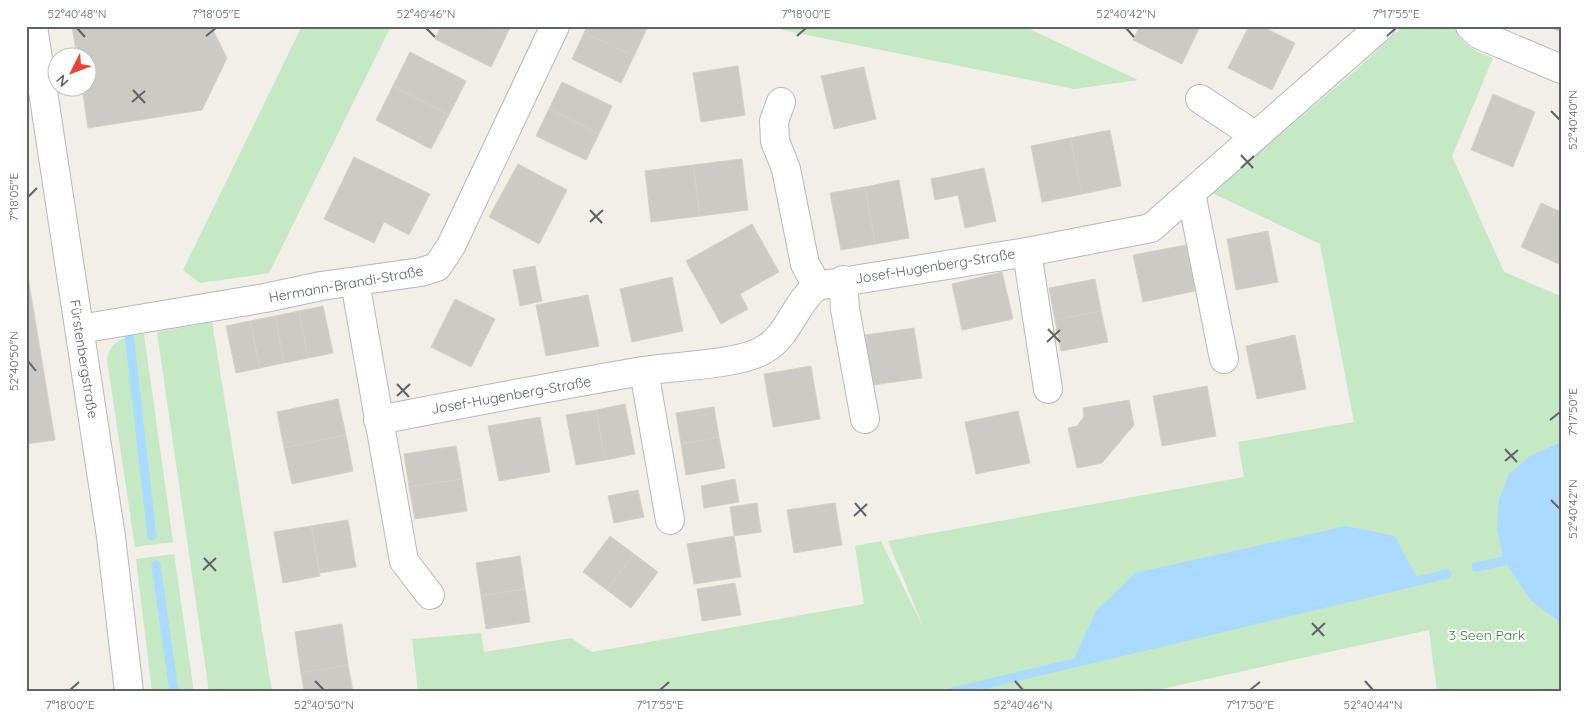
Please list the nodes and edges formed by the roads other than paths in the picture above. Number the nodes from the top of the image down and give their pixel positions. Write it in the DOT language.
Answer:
graph roads {
  1 [pos="33,26"];
  2 [pos="555,26"];
  3 [pos="1381,26"];
  4 [pos="1470,26"];
  5 [pos="1561,69"];
  6 [pos="1200,98"];
  7 [pos="782,102"];
  8 [pos="1254,135"];
  9 [pos="1191,193"];
  10 [pos="1027,252"];
  11 [pos="843,280"];
  12 [pos="354,282"];
  13 [pos="817,286"];
  14 [pos="80,329"];
  15 [pos="1224,359"];
  16 [pos="644,371"];
  17 [pos="1048,389"];
  18 [pos="864,419"];
  19 [pos="378,420"];
  20 [pos="670,520"];
  21 [pos="430,595"];
  22 [pos="129,692"];
  1 -- 14 [label="street, Fürstenbergstraße"];
  2 -- 12 [label="street, Hermann-Brandi-Straße"];
  3 -- 8 [label="street, Josef-Hugenberg-Straße"];
  4 -- 5 [label="street"];
  6 -- 8 [label="street"];
  7 -- 13 [label="street"];
  8 -- 9 [label="street, Josef-Hugenberg-Straße"];
  9 -- 10 [label="street, Josef-Hugenberg-Straße"];
  9 -- 15 [label="street"];
  10 -- 11 [label="street, Josef-Hugenberg-Straße"];
  10 -- 17 [label="street, Josef-Hugenberg-Straße"];
  11 -- 13 [label="street, Josef-Hugenberg-Straße"];
  11 -- 18 [label="street, Josef-Hugenberg-Straße"];
  12 -- 14 [label="street, Hermann-Brandi-Straße"];
  12 -- 19 [label="street"];
  13 -- 16 [label="street, Josef-Hugenberg-Straße"];
  14 -- 22 [label="street, Fürstenbergstraße"];
  16 -- 19 [label="street, Josef-Hugenberg-Straße"];
  16 -- 20 [label="street"];
  19 -- 21 [label="street"];
}
